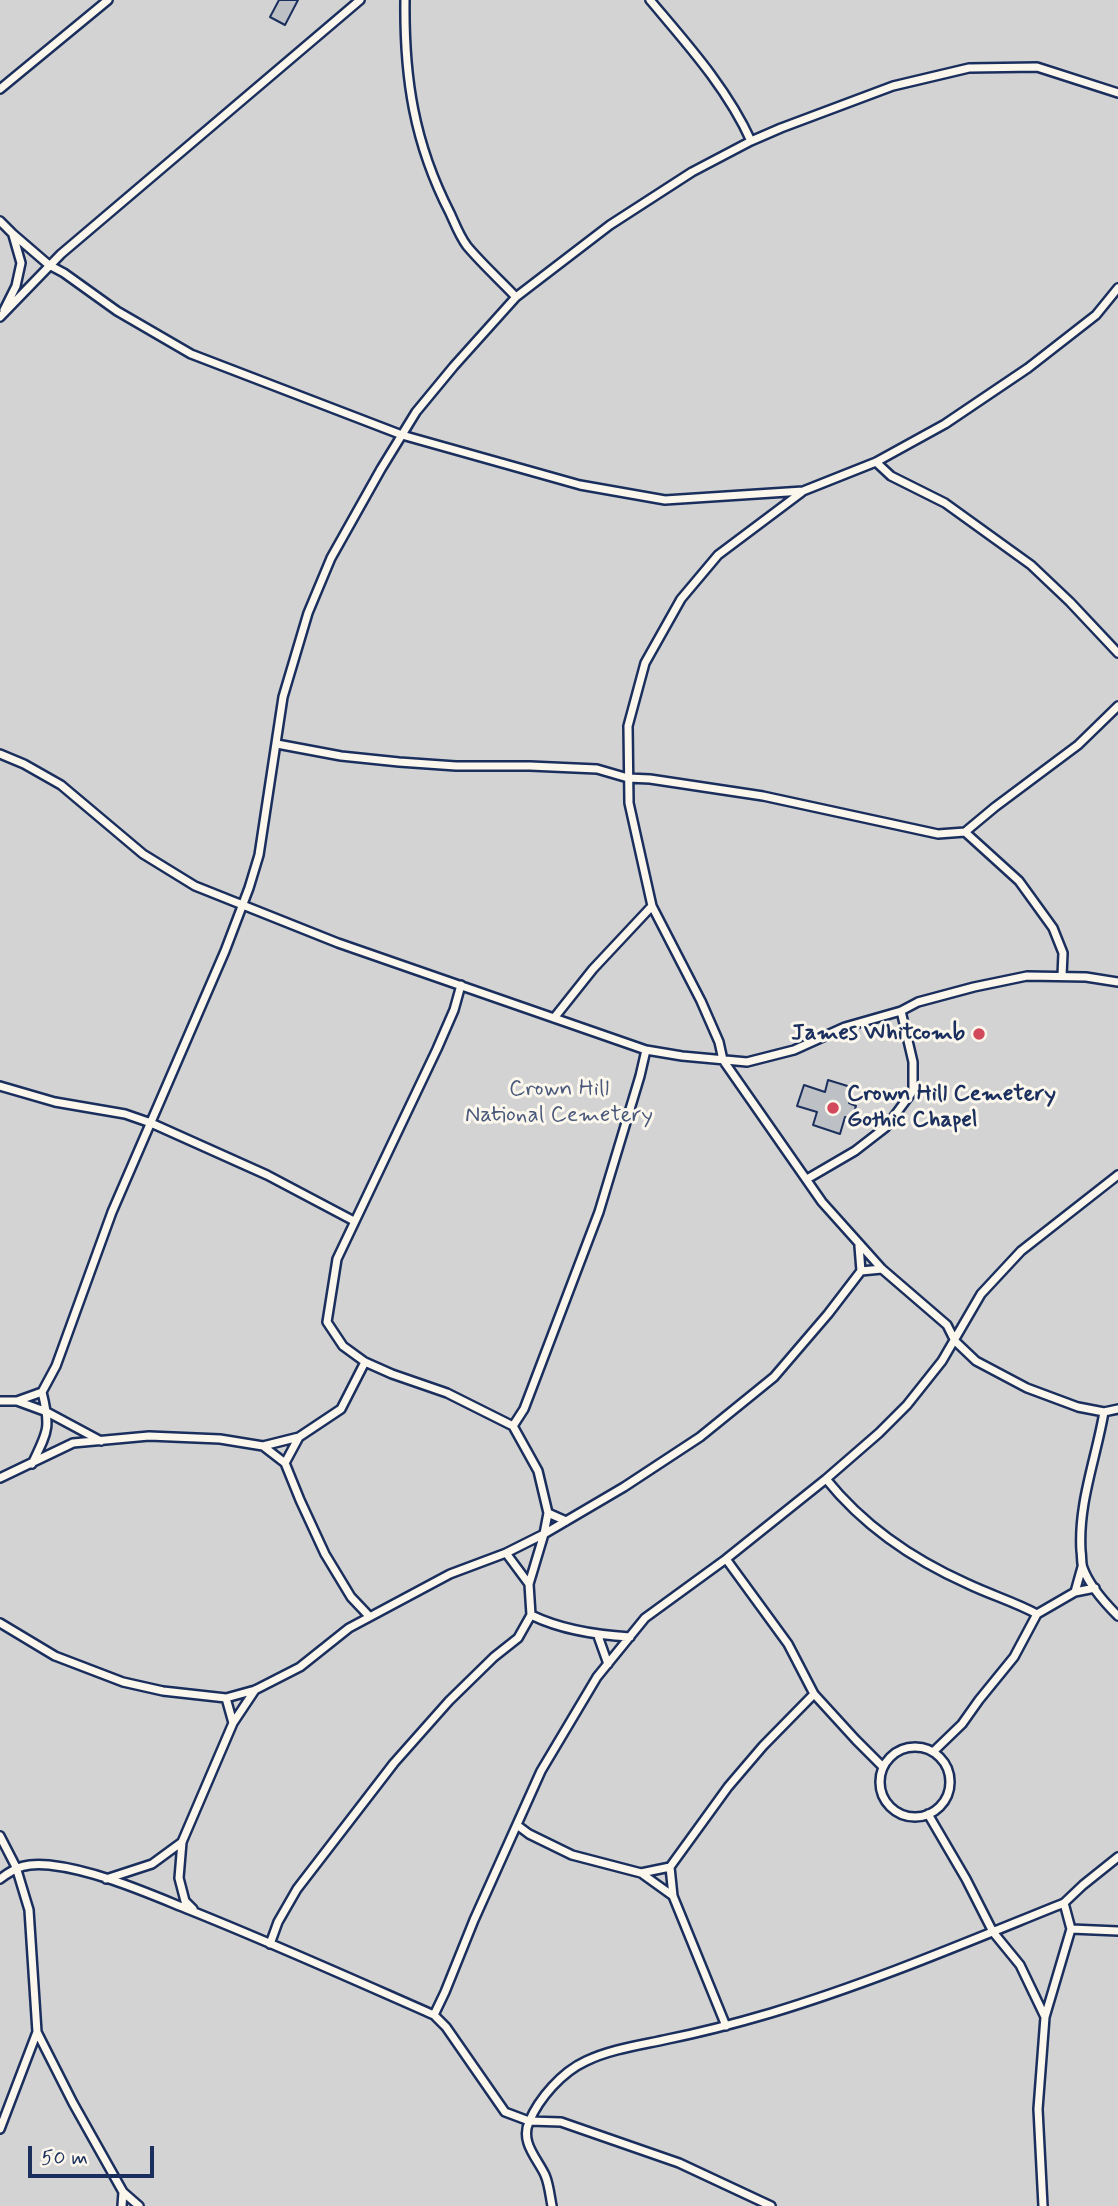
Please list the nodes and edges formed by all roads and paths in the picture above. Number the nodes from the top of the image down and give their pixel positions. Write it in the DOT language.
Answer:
graph roads {
  1 [pos="108,0"];
  2 [pos="360,0"];
  3 [pos="405,0"];
  4 [pos="650,0"];
  5 [pos="0,89"];
  6 [pos="1118,93"];
  7 [pos="751,141"];
  8 [pos="0,221"];
  9 [pos="13,234"];
  10 [pos="50,265"];
  11 [pos="1118,288"];
  12 [pos="516,297"];
  13 [pos="0,317"];
  14 [pos="402,435"];
  15 [pos="876,462"];
  16 [pos="803,491"];
  17 [pos="1118,653"];
  18 [pos="1118,706"];
  19 [pos="277,744"];
  20 [pos="0,754"];
  21 [pos="628,778"];
  22 [pos="965,832"];
  23 [pos="243,906"];
  24 [pos="652,906"];
  25 [pos="1062,976"];
  26 [pos="1118,982"];
  27 [pos="461,985"];
  28 [pos="901,1011"];
  29 [pos="554,1018"];
  30 [pos="646,1050"];
  31 [pos="723,1060"];
  32 [pos="0,1086"];
  33 [pos="151,1123"];
  34 [pos="1118,1175"];
  35 [pos="807,1179"];
  36 [pos="354,1222"];
  37 [pos="859,1246"];
  38 [pos="882,1269"];
  39 [pos="861,1271"];
  40 [pos="955,1341"];
  41 [pos="365,1362"];
  42 [pos="42,1392"];
  43 [pos="0,1401"];
  44 [pos="17,1401"];
  45 [pos="1118,1409"];
  46 [pos="47,1412"];
  47 [pos="1104,1412"];
  48 [pos="513,1426"];
  49 [pos="299,1437"];
  50 [pos="102,1441"];
  51 [pos="263,1446"];
  52 [pos="285,1463"];
  53 [pos="31,1465"];
  54 [pos="0,1478"];
  55 [pos="826,1479"];
  56 [pos="548,1513"];
  57 [pos="566,1521"];
  58 [pos="544,1534"];
  59 [pos="506,1553"];
  60 [pos="726,1559"];
  61 [pos="1082,1567"];
  62 [pos="529,1584"];
  63 [pos="1095,1588"];
  64 [pos="1075,1592"];
  65 [pos="1037,1614"];
  66 [pos="531,1615"];
  67 [pos="369,1616"];
  68 [pos="1118,1616"];
  69 [pos="0,1623"];
  70 [pos="11,1630"];
  71 [pos="0,1632"];
  72 [pos="598,1636"];
  73 [pos="630,1637"];
  74 [pos="608,1664"];
  75 [pos="255,1690"];
  76 [pos="814,1693"];
  77 [pos="226,1698"];
  78 [pos="233,1723"];
  79 [pos="933,1752"];
  80 [pos="883,1767"];
  81 [pos="928,1814"];
  82 [pos="517,1825"];
  83 [pos="0,1836"];
  84 [pos="182,1842"];
  85 [pos="1118,1857"];
  86 [pos="16,1867"];
  87 [pos="670,1867"];
  88 [pos="641,1873"];
  89 [pos="0,1879"];
  90 [pos="105,1879"];
  91 [pos="673,1896"];
  92 [pos="1064,1903"];
  93 [pos="197,1913"];
  94 [pos="1071,1929"];
  95 [pos="1118,1931"];
  96 [pos="993,1933"];
  97 [pos="270,1944"];
  98 [pos="434,2015"];
  99 [pos="1045,2017"];
  100 [pos="726,2026"];
  101 [pos="37,2032"];
  102 [pos="529,2121"];
  103 [pos="0,2129"];
  104 [pos="123,2192"];
  105 [pos="122,2206"];
  106 [pos="139,2206"];
  107 [pos="552,2206"];
  108 [pos="771,2206"];
  109 [pos="1043,2206"];
  1 -- 5 [label="lane"];
  2 -- 10 [label="lane"];
  3 -- 12 [label="lane"];
  4 -- 7 [label="lane"];
  6 -- 7 [label="lane"];
  7 -- 12 [label="lane"];
  8 -- 9 [label="lane"];
  9 -- 10 [label="lane"];
  9 -- 13 [label="lane"];
  10 -- 13 [label="lane"];
  10 -- 14 [label="lane"];
  11 -- 15 [label="lane"];
  12 -- 14 [label="lane"];
  14 -- 16 [label="lane"];
  14 -- 19 [label="lane"];
  15 -- 16 [label="lane"];
  15 -- 17 [label="lane"];
  16 -- 21 [label="lane"];
  18 -- 22 [label="lane"];
  19 -- 21 [label="lane"];
  19 -- 23 [label="lane"];
  20 -- 23 [label="lane"];
  21 -- 22 [label="lane"];
  21 -- 24 [label="lane"];
  22 -- 25 [label="lane"];
  23 -- 27 [label="lane"];
  23 -- 33 [label="lane"];
  24 -- 29 [label="lane"];
  24 -- 31 [label="lane"];
  25 -- 26 [label="lane"];
  25 -- 28 [label="lane"];
  27 -- 29 [label="lane"];
  27 -- 36 [label="lane"];
  28 -- 31 [label="lane"];
  28 -- 35 [label="lane"];
  29 -- 30 [label="lane"];
  30 -- 31 [label="lane"];
  30 -- 48 [label="lane"];
  31 -- 35 [label="lane"];
  32 -- 33 [label="lane"];
  33 -- 36 [label="lane"];
  33 -- 42 [label="lane"];
  34 -- 40 [label="lane"];
  35 -- 37 [label="lane"];
  36 -- 41 [label="lane"];
  37 -- 38 [label="lane"];
  37 -- 39 [label="lane"];
  38 -- 39 [label="lane"];
  38 -- 40 [label="lane"];
  39 -- 57 [label="lane"];
  40 -- 47 [label="lane"];
  40 -- 55 [label="lane"];
  41 -- 48 [label="lane"];
  41 -- 49 [label="lane"];
  42 -- 44 [label="lane"];
  42 -- 46 [label="lane"];
  43 -- 44 [label="lane"];
  44 -- 46 [label="lane"];
  45 -- 47 [label="lane"];
  46 -- 50 [label="lane"];
  46 -- 53 [label="lane"];
  47 -- 61 [label="lane"];
  48 -- 56 [label="lane"];
  49 -- 51 [label="lane"];
  49 -- 52 [label="lane"];
  50 -- 51 [label="lane"];
  50 -- 53 [label="lane"];
  51 -- 52 [label="lane"];
  52 -- 67 [label="lane"];
  53 -- 54 [label="lane"];
  55 -- 60 [label="lane"];
  55 -- 65 [label="lane"];
  56 -- 57 [label="lane"];
  56 -- 58 [label="lane"];
  57 -- 58 [label="lane"];
  58 -- 59 [label="lane"];
  58 -- 62 [label="lane"];
  59 -- 62 [label="lane"];
  59 -- 67 [label="lane"];
  60 -- 73 [label="lane"];
  60 -- 76 [label="lane"];
  61 -- 63 [label="lane"];
  61 -- 64 [label="lane"];
  62 -- 66 [label="lane"];
  63 -- 64 [label="lane"];
  63 -- 68 [label="lane"];
  64 -- 65 [label="lane"];
  65 -- 79 [label="lane"];
  66 -- 72 [label="lane"];
  66 -- 97 [label="lane"];
  67 -- 75 [label="lane"];
  69 -- 70 [label="lane"];
  70 -- 71 [label="lane"];
  70 -- 77 [label="lane"];
  72 -- 73 [label="lane"];
  72 -- 74 [label="lane"];
  73 -- 74 [label="lane"];
  74 -- 82 [label="lane"];
  75 -- 77 [label="lane"];
  75 -- 78 [label="lane"];
  76 -- 80 [label="lane"];
  76 -- 87 [label="lane"];
  77 -- 78 [label="lane"];
  78 -- 84 [label="lane"];
  79 -- 80 [label="lane"];
  79 -- 81 [label="lane"];
  80 -- 81 [label="lane"];
  81 -- 96 [label="lane"];
  82 -- 88 [label="lane"];
  82 -- 98 [label="lane"];
  83 -- 86 [label="lane"];
  84 -- 90 [label="lane"];
  84 -- 93 [label="lane"];
  85 -- 92 [label="lane"];
  86 -- 89 [label="lane"];
  86 -- 90 [label="lane"];
  86 -- 101 [label="lane"];
  87 -- 88 [label="lane"];
  87 -- 91 [label="lane"];
  88 -- 91 [label="lane"];
  90 -- 93 [label="lane"];
  91 -- 100 [label="lane"];
  92 -- 94 [label="lane"];
  92 -- 96 [label="lane"];
  93 -- 97 [label="lane"];
  94 -- 95 [label="lane"];
  94 -- 99 [label="lane"];
  96 -- 99 [label="lane"];
  96 -- 100 [label="lane"];
  97 -- 98 [label="lane"];
  98 -- 102 [label="lane"];
  99 -- 109 [label="lane"];
  100 -- 102 [label="lane"];
  101 -- 103 [label="lane"];
  101 -- 104 [label="lane"];
  102 -- 107 [label="lane"];
  102 -- 108 [label="lane"];
  104 -- 105 [label="lane"];
  104 -- 106 [label="lane"];
}
